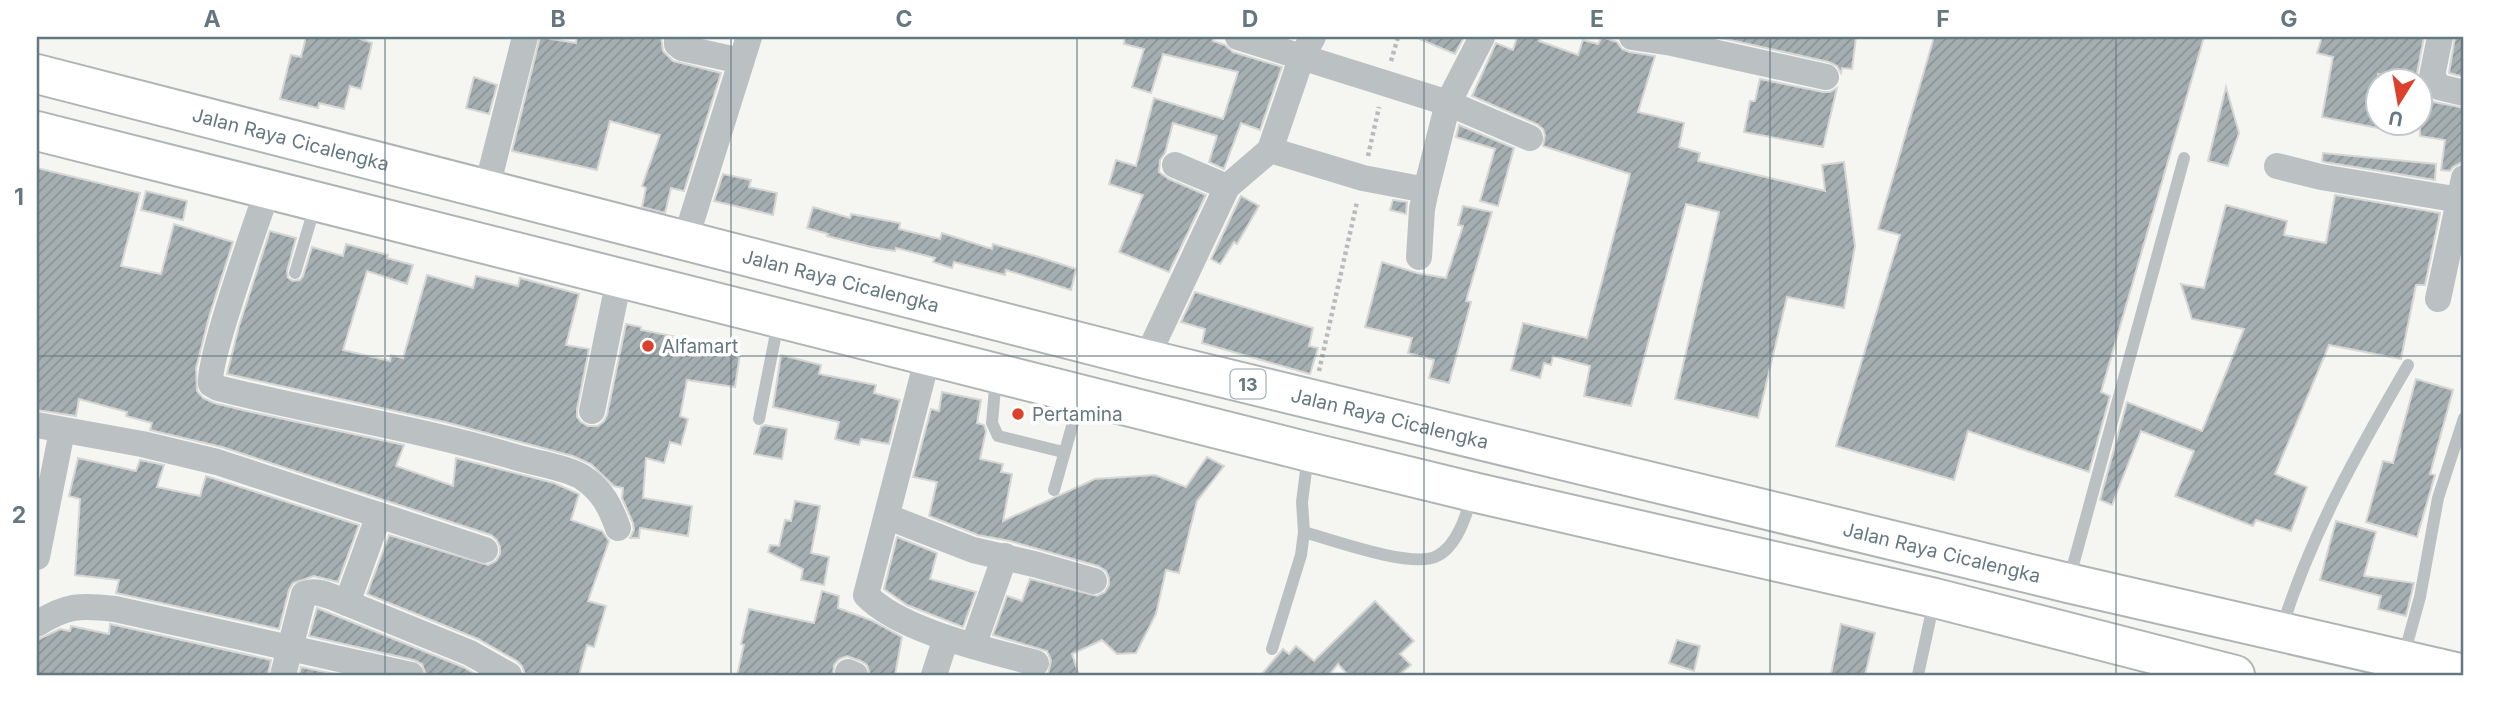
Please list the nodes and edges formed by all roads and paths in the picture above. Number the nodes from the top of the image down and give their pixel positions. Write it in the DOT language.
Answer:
graph roads {
  1 [pos="526,37"];
  2 [pos="677,37"];
  3 [pos="1242,37"];
  4 [pos="1398,37"];
  5 [pos="1482,37"];
  6 [pos="1632,37"];
  7 [pos="2440,37"];
  8 [pos="1673,40"];
  9 [pos="1307,46"];
  10 [pos="745,49"];
  11 [pos="37,74"];
  12 [pos="1826,77"];
  13 [pos="1384,81"];
  14 [pos="2464,93"];
  15 [pos="1448,103"];
  16 [pos="37,131"];
  17 [pos="1530,138"];
  18 [pos="1270,150"];
  19 [pos="2184,158"];
  20 [pos="1175,165"];
  21 [pos="2277,166"];
  22 [pos="1363,178"];
  23 [pos="1227,187"];
  24 [pos="268,189"];
  25 [pos="2462,189"];
  26 [pos="1426,190"];
  27 [pos="486,191"];
  28 [pos="317,202"];
  29 [pos="685,241"];
  30 [pos="1419,257"];
  31 [pos="295,273"];
  32 [pos="619,279"];
  33 [pos="2438,299"];
  34 [pos="778,319"];
  35 [pos="928,356"];
  36 [pos="1146,359"];
  37 [pos="2408,365"];
  38 [pos="996,373"];
  39 [pos="1081,394"];
  40 [pos="1312,400"];
  41 [pos="592,411"];
  42 [pos="2464,418"];
  43 [pos="759,419"];
  44 [pos="49,428"];
  45 [pos="1063,452"];
  46 [pos="1309,452"];
  47 [pos="1054,490"];
  48 [pos="1473,492"];
  49 [pos="379,515"];
  50 [pos="888,517"];
  51 [pos="618,528"];
  52 [pos="1304,532"];
  53 [pos="485,550"];
  54 [pos="1005,556"];
  55 [pos="37,557"];
  56 [pos="1094,581"];
  57 [pos="2068,583"];
  58 [pos="1935,598"];
  59 [pos="347,603"];
  60 [pos="37,624"];
  61 [pos="2280,630"];
  62 [pos="946,638"];
  63 [pos="973,646"];
  64 [pos="289,648"];
  65 [pos="1272,649"];
  66 [pos="2403,659"];
  67 [pos="1036,663"];
  68 [pos="2464,674"];
  69 [pos="283,675"];
  70 [pos="411,675"];
  71 [pos="509,675"];
  72 [pos="934,675"];
  73 [pos="1918,675"];
  74 [pos="2235,675"];
  1 -- 27 [label="street"];
  2 -- 10 [label="street"];
  3 -- 9 [label="street"];
  4 -- 13 [label="path"];
  5 -- 15 [label="street"];
  6 -- 8 [label="street"];
  7 -- 14 [label="street"];
  8 -- 12 [label="street"];
  9 -- 13 [label="street"];
  9 -- 18 [label="street"];
  10 -- 29 [label="street"];
  11 -- 27 [label="highway, Jalan Raya Cicalengka / 13"];
  13 -- 15 [label="street"];
  13 -- 22 [label="path"];
  15 -- 17 [label="street"];
  15 -- 26 [label="street"];
  16 -- 24 [label="highway"];
  18 -- 22 [label="street"];
  18 -- 23 [label="street"];
  19 -- 57 [label="lane"];
  20 -- 23 [label="street"];
  21 -- 25 [label="street"];
  22 -- 26 [label="street"];
  22 -- 40 [label="path"];
  23 -- 36 [label="street"];
  24 -- 28 [label="highway"];
  24 -- 51 [label="street"];
  25 -- 33 [label="street"];
  26 -- 30 [label="street"];
  27 -- 29 [label="highway, Jalan Raya Cicalengka / 13"];
  28 -- 31 [label="lane"];
  28 -- 32 [label="highway"];
  29 -- 36 [label="highway, Jalan Raya Cicalengka / 13"];
  32 -- 34 [label="highway"];
  32 -- 41 [label="street"];
  34 -- 35 [label="highway"];
  34 -- 43 [label="lane"];
  35 -- 38 [label="highway"];
  35 -- 50 [label="street"];
  36 -- 40 [label="highway, Jalan Raya Cicalengka / 13"];
  37 -- 61 [label="lane"];
  38 -- 39 [label="highway"];
  38 -- 45 [label="lane"];
  39 -- 45 [label="lane"];
  39 -- 46 [label="highway"];
  40 -- 57 [label="highway, Jalan Raya Cicalengka / 13"];
  42 -- 66 [label="lane"];
  44 -- 49 [label="street"];
  44 -- 55 [label="street"];
  45 -- 47 [label="lane"];
  46 -- 48 [label="highway"];
  46 -- 52 [label="lane"];
  48 -- 52 [label="lane"];
  48 -- 58 [label="highway"];
  49 -- 53 [label="street"];
  49 -- 59 [label="street"];
  50 -- 54 [label="street"];
  50 -- 62 [label="street"];
  52 -- 65 [label="lane"];
  54 -- 56 [label="street"];
  54 -- 63 [label="street"];
  57 -- 61 [label="highway, Jalan Raya Cicalengka / 13"];
  58 -- 73 [label="lane"];
  58 -- 74 [label="highway"];
  59 -- 64 [label="street"];
  59 -- 71 [label="street"];
  60 -- 64 [label="street"];
  61 -- 66 [label="highway, Jalan Raya Cicalengka / 13"];
  62 -- 63 [label="street"];
  62 -- 72 [label="street"];
  63 -- 67 [label="street"];
  64 -- 69 [label="street"];
  64 -- 70 [label="street"];
  66 -- 68 [label="highway, Jalan Raya Cicalengka / 13"];
}
